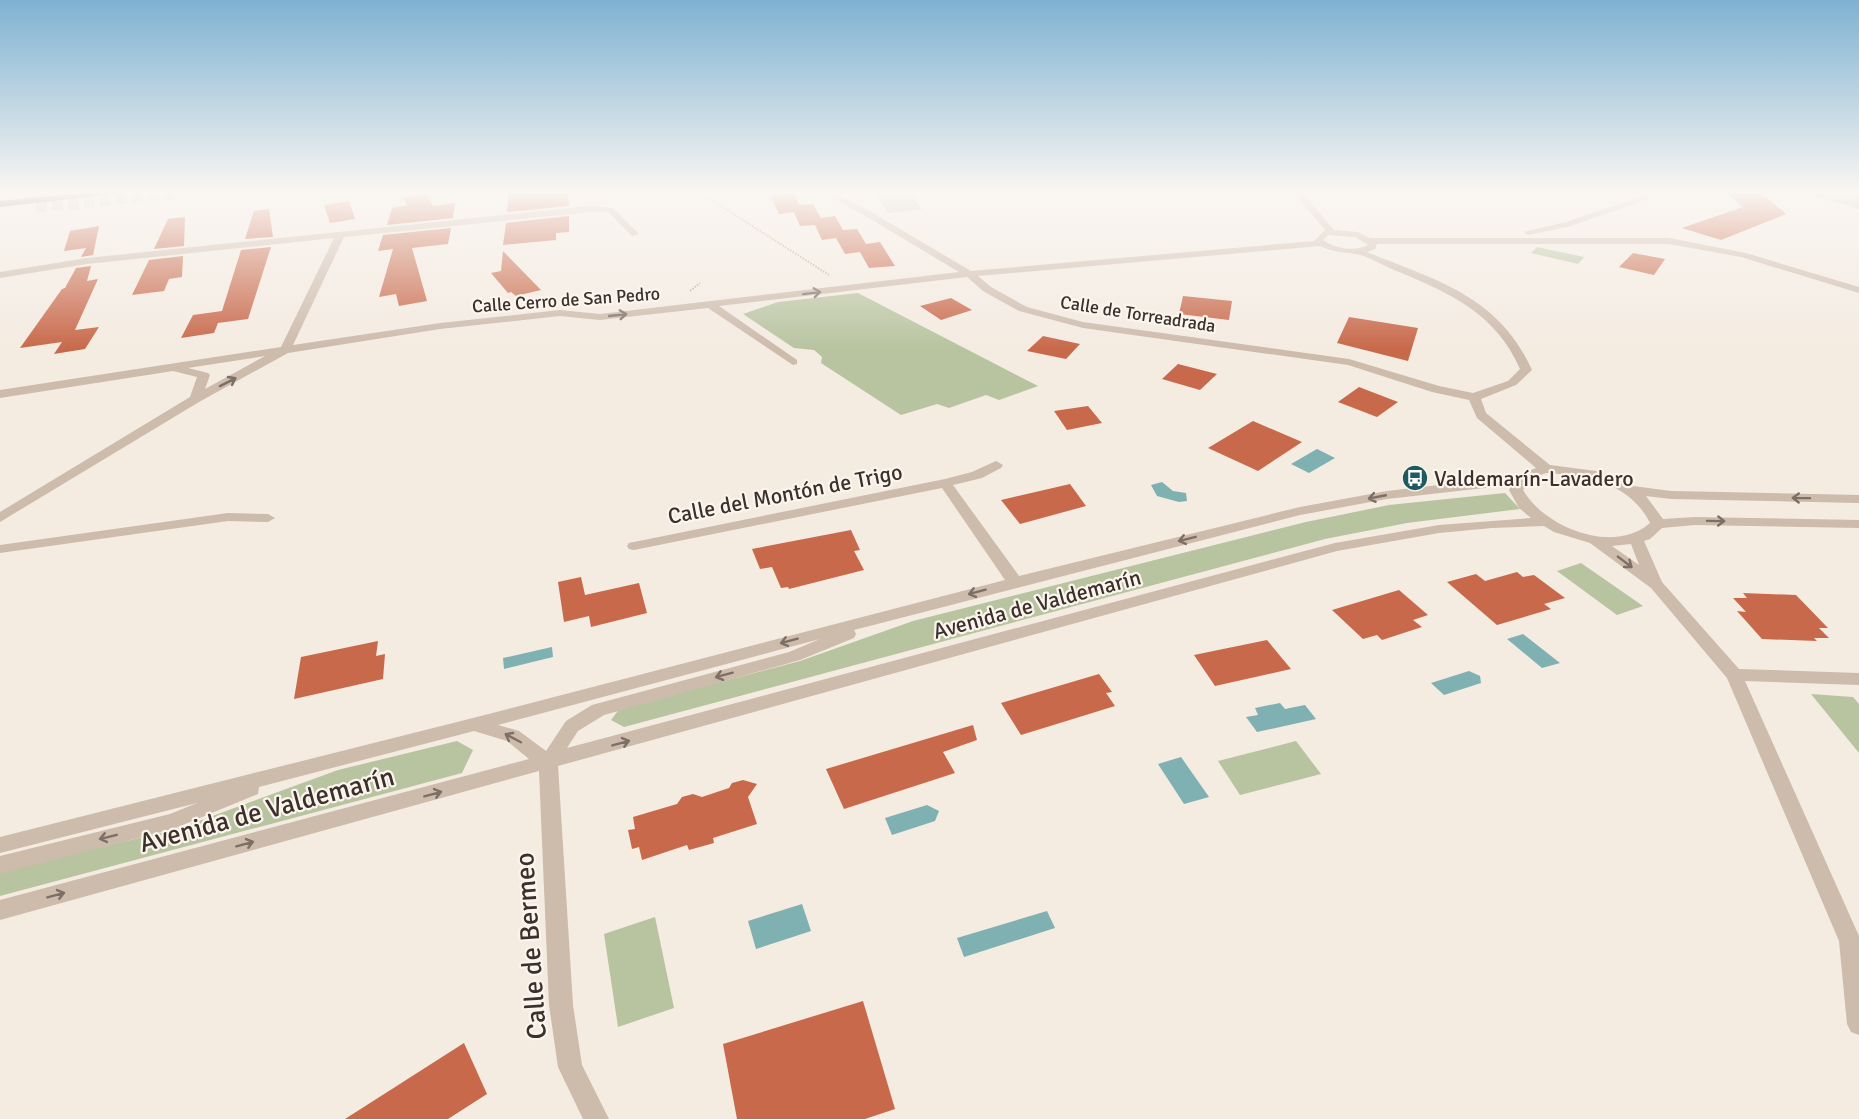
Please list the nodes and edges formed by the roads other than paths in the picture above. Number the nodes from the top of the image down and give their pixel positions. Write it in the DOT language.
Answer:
graph roads {
  1 [pos="239,244"];
  2 [pos="336,244"];
  3 [pos="919,244"];
  4 [pos="1306,244"];
  5 [pos="1323,244"];
  6 [pos="1371,244"];
  7 [pos="1693,244"];
  8 [pos="1357,251"];
  9 [pos="969,274"];
  10 [pos="0,275"];
  11 [pos="1859,290"];
  12 [pos="711,305"];
  13 [pos="285,350"];
  14 [pos="793,362"];
  15 [pos="167,368"];
  16 [pos="0,394"];
  17 [pos="1474,397"];
  18 [pos="195,399"];
  19 [pos="996,465"];
  20 [pos="1546,470"];
  21 [pos="1519,480"];
  22 [pos="945,483"];
  23 [pos="1631,490"];
  24 [pos="1859,499"];
  25 [pos="0,518"];
  26 [pos="268,518"];
  27 [pos="1545,522"];
  28 [pos="1658,524"];
  29 [pos="1859,524"];
  30 [pos="1595,540"];
  31 [pos="1636,540"];
  32 [pos="634,546"];
  33 [pos="0,549"];
  34 [pos="1015,582"];
  35 [pos="1656,585"];
  36 [pos="898,613"];
  37 [pos="1734,675"];
  38 [pos="1859,679"];
  39 [pos="473,725"];
  40 [pos="548,763"];
  41 [pos="301,768"];
  42 [pos="0,845"];
  43 [pos="0,865"];
  44 [pos="0,910"];
  45 [pos="1859,1024"];
  46 [pos="596,1119"];
  1 -- 10 [label="street"];
  2 -- 13 [label="street"];
  3 -- 9 [label="street, Calle de Torreadrada"];
  4 -- 9 [label="street, Calle Cerro de San Pedro"];
  5 -- 8 [label="street, Calle Cerro de San Pedro"];
  6 -- 8 [label="street"];
  7 -- 11 [label="street"];
  8 -- 17 [label="street, Calle Cerro de San Pedro"];
  12 -- 9 [label="street, Calle Cerro de San Pedro, one-way"];
  9 -- 17 [label="street, Calle de Torreadrada"];
  13 -- 12 [label="street, Calle Cerro de San Pedro, one-way"];
  12 -- 14 [label="street"];
  13 -- 15 [label="street, Calle Cerro de San Pedro"];
  18 -- 13 [label="street, one-way"];
  15 -- 16 [label="street, Calle Cerro de San Pedro"];
  15 -- 18 [label="street"];
  17 -- 20 [label="street"];
  18 -- 25 [label="street"];
  19 -- 22 [label="street, Calle del Montón de Trigo"];
  20 -- 21 [label="street, Avenida de Valdemarín"];
  20 -- 23 [label="street"];
  21 -- 27 [label="street"];
  21 -- 34 [label="street, Avenida de Valdemarín, one-way"];
  22 -- 32 [label="street, Calle del Montón de Trigo"];
  22 -- 34 [label="street"];
  24 -- 23 [label="street, one-way"];
  23 -- 28 [label="street"];
  26 -- 33 [label="street"];
  27 -- 30 [label="street"];
  40 -- 27 [label="street, Avenida de Valdemarín, one-way"];
  28 -- 29 [label="street, one-way"];
  28 -- 31 [label="street"];
  30 -- 31 [label="street"];
  30 -- 35 [label="street, one-way"];
  31 -- 35 [label="street"];
  34 -- 36 [label="street, Avenida de Valdemarín, one-way"];
  35 -- 37 [label="street"];
  36 -- 39 [label="street, Avenida de Valdemarín, one-way"];
  36 -- 40 [label="street, Avenida de Valdemarín, one-way"];
  37 -- 38 [label="street"];
  37 -- 45 [label="street"];
  40 -- 39 [label="street, Avenida de Valdemarín, one-way"];
  39 -- 41 [label="street, Avenida de Valdemarín"];
  44 -- 40 [label="street, Avenida de Valdemarín, one-way"];
  40 -- 46 [label="street, Calle de Bermeo"];
  41 -- 42 [label="street, Avenida de Valdemarín"];
  41 -- 43 [label="street, Avenida de Valdemarín, one-way"];
}
